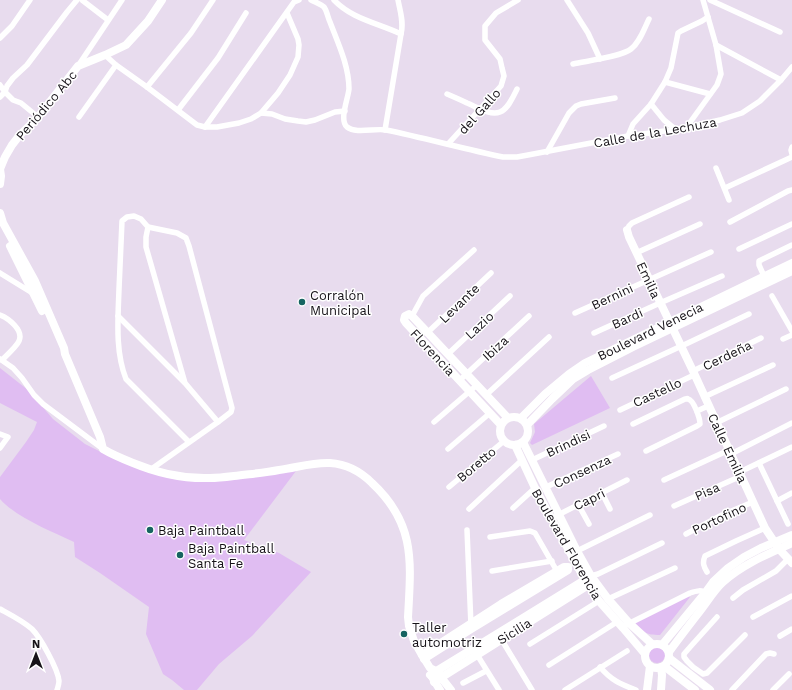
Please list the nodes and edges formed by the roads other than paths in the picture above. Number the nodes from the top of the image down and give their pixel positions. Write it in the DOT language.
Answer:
graph roads {
  1 [pos="30,0"];
  2 [pos="77,0"];
  3 [pos="82,0"];
  4 [pos="122,0"];
  5 [pos="162,0"];
  6 [pos="213,0"];
  7 [pos="299,0"];
  8 [pos="311,0"];
  9 [pos="322,0"];
  10 [pos="334,0"];
  11 [pos="398,0"];
  12 [pos="518,0"];
  13 [pos="567,0"];
  14 [pos="703,0"];
  15 [pos="710,0"];
  16 [pos="324,7"];
  17 [pos="246,13"];
  18 [pos="287,13"];
  19 [pos="708,17"];
  20 [pos="649,19"];
  21 [pos="108,20"];
  22 [pos="780,32"];
  23 [pos="401,34"];
  24 [pos="0,38"];
  25 [pos="716,46"];
  26 [pos="105,55"];
  27 [pos="600,59"];
  28 [pos="573,64"];
  29 [pos="116,65"];
  30 [pos="78,66"];
  31 [pos="792,66"];
  32 [pos="781,80"];
  33 [pos="665,82"];
  34 [pos="0,85"];
  35 [pos="147,87"];
  36 [pos="516,89"];
  37 [pos="5,92"];
  38 [pos="447,94"];
  39 [pos="710,94"];
  40 [pos="0,97"];
  41 [pos="616,98"];
  42 [pos="651,104"];
  43 [pos="480,109"];
  44 [pos="178,110"];
  45 [pos="345,110"];
  46 [pos="262,113"];
  47 [pos="38,117"];
  48 [pos="79,117"];
  49 [pos="205,127"];
  50 [pos="686,128"];
  51 [pos="675,129"];
  52 [pos="385,130"];
  53 [pos="628,136"];
  54 [pos="448,144"];
  55 [pos="792,147"];
  56 [pos="547,152"];
  57 [pos="792,155"];
  58 [pos="716,168"];
  59 [pos="0,169"];
  60 [pos="0,184"];
  61 [pos="725,188"];
  62 [pos="792,190"];
  63 [pos="689,197"];
  64 [pos="729,200"];
  65 [pos="0,213"];
  66 [pos="730,222"];
  67 [pos="700,224"];
  68 [pos="792,224"];
  69 [pos="0,226"];
  70 [pos="148,227"];
  71 [pos="627,230"];
  72 [pos="792,245"];
  73 [pos="739,249"];
  74 [pos="474,250"];
  75 [pos="711,252"];
  76 [pos="636,253"];
  77 [pos="792,263"];
  78 [pos="792,271"];
  79 [pos="0,273"];
  80 [pos="491,273"];
  81 [pos="722,276"];
  82 [pos="764,276"];
  83 [pos="648,280"];
  84 [pos="34,294"];
  85 [pos="510,296"];
  86 [pos="772,296"];
  87 [pos="660,303"];
  88 [pos="575,313"];
  89 [pos="749,314"];
  90 [pos="0,315"];
  91 [pos="118,316"];
  92 [pos="412,316"];
  93 [pos="529,316"];
  94 [pos="670,325"];
  95 [pos="792,331"];
  96 [pos="428,332"];
  97 [pos="594,333"];
  98 [pos="792,335"];
  99 [pos="549,336"];
  100 [pos="761,338"];
  101 [pos="783,339"];
  102 [pos="680,346"];
  103 [pos="65,354"];
  104 [pos="448,354"];
  105 [pos="1,359"];
  106 [pos="773,365"];
  107 [pos="693,373"];
  108 [pos="467,374"];
  109 [pos="612,378"];
  110 [pos="460,380"];
  111 [pos="185,383"];
  112 [pos="477,385"];
  113 [pos="786,389"];
  114 [pos="470,391"];
  115 [pos="486,395"];
  116 [pos="704,397"];
  117 [pos="708,406"];
  118 [pos="620,410"];
  119 [pos="697,411"];
  120 [pos="490,413"];
  121 [pos="508,418"];
  122 [pos="521,418"];
  123 [pos="218,422"];
  124 [pos="434,422"];
  125 [pos="716,423"];
  126 [pos="792,423"];
  127 [pos="633,424"];
  128 [pos="501,425"];
  129 [pos="527,425"];
  130 [pos="604,426"];
  131 [pos="0,434"];
  132 [pos="504,441"];
  133 [pos="189,442"];
  134 [pos="523,442"];
  135 [pos="515,445"];
  136 [pos="792,447"];
  137 [pos="0,448"];
  138 [pos="103,449"];
  139 [pos="448,449"];
  140 [pos="646,451"];
  141 [pos="730,452"];
  142 [pos="618,454"];
  143 [pos="522,460"];
  144 [pos="532,460"];
  145 [pos="759,463"];
  146 [pos="150,470"];
  147 [pos="743,473"];
  148 [pos="627,480"];
  149 [pos="664,480"];
  150 [pos="449,487"];
  151 [pos="546,487"];
  152 [pos="535,488"];
  153 [pos="602,493"];
  154 [pos="792,494"];
  155 [pos="777,501"];
  156 [pos="753,502"];
  157 [pos="578,504"];
  158 [pos="674,506"];
  159 [pos="513,508"];
  160 [pos="469,509"];
  161 [pos="610,509"];
  162 [pos="650,514"];
  163 [pos="555,516"];
  164 [pos="589,524"];
  165 [pos="788,524"];
  166 [pos="765,528"];
  167 [pos="467,530"];
  168 [pos="686,534"];
  169 [pos="792,535"];
  170 [pos="490,537"];
  171 [pos="662,543"];
  172 [pos="792,543"];
  173 [pos="776,546"];
  174 [pos="577,551"];
  175 [pos="552,561"];
  176 [pos="790,561"];
  177 [pos="675,568"];
  178 [pos="492,571"];
  179 [pos="707,572"];
  180 [pos="559,573"];
  181 [pos="591,579"];
  182 [pos="707,595"];
  183 [pos="792,596"];
  184 [pos="733,598"];
  185 [pos="608,599"];
  186 [pos="599,601"];
  187 [pos="0,609"];
  188 [pos="753,617"];
  189 [pos="717,618"];
  190 [pos="623,624"];
  191 [pos="471,626"];
  192 [pos="792,629"];
  193 [pos="745,635"];
  194 [pos="500,636"];
  195 [pos="780,636"];
  196 [pos="530,644"];
  197 [pos="652,644"];
  198 [pos="662,644"];
  199 [pos="626,651"];
  200 [pos="475,652"];
  201 [pos="645,654"];
  202 [pos="774,654"];
  203 [pos="669,655"];
  204 [pos="423,657"];
  205 [pos="549,665"];
  206 [pos="650,666"];
  207 [pos="600,667"];
  208 [pos="662,667"];
  209 [pos="691,670"];
  210 [pos="486,671"];
  211 [pos="435,674"];
  212 [pos="789,674"];
  213 [pos="678,677"];
  214 [pos="463,683"];
  215 [pos="661,688"];
  216 [pos="692,689"];
  217 [pos="57,690"];
  218 [pos="440,690"];
  219 [pos="451,690"];
  220 [pos="499,690"];
  221 [pos="532,690"];
  222 [pos="566,690"];
  223 [pos="636,690"];
  224 [pos="647,690"];
  225 [pos="710,690"];
  226 [pos="732,690"];
  227 [pos="773,690"];
  1 -- 24 [label="street"];
  2 -- 37 [label="street"];
  3 -- 21 [label="street"];
  4 -- 21 [label="street"];
  5 -- 26 [label="street, Periódico Abc"];
  6 -- 35 [label="street"];
  7 -- 18 [label="street"];
  8 -- 16 [label="street"];
  9 -- 16 [label="street"];
  10 -- 23 [label="street"];
  11 -- 23 [label="street"];
  12 -- 43 [label="street, del Gallo"];
  13 -- 27 [label="street"];
  14 -- 19 [label="street"];
  15 -- 22 [label="street"];
  16 -- 45 [label="street"];
  17 -- 44 [label="street"];
  18 -- 46 [label="street"];
  18 -- 49 [label="street"];
  19 -- 25 [label="street"];
  19 -- 33 [label="street"];
  20 -- 27 [label="street"];
  21 -- 30 [label="street"];
  23 -- 52 [label="street"];
  25 -- 32 [label="street"];
  25 -- 39 [label="street"];
  26 -- 29 [label="street"];
  26 -- 30 [label="street, Periódico Abc"];
  27 -- 28 [label="street"];
  29 -- 35 [label="street"];
  29 -- 48 [label="street"];
  30 -- 47 [label="street, Periódico Abc"];
  31 -- 32 [label="street, Calle de la Lechuza"];
  32 -- 50 [label="street, Calle de la Lechuza"];
  33 -- 39 [label="street"];
  33 -- 42 [label="street"];
  34 -- 37 [label="street"];
  35 -- 44 [label="street"];
  36 -- 43 [label="street"];
  37 -- 40 [label="street"];
  37 -- 47 [label="street"];
  38 -- 43 [label="street"];
  39 -- 50 [label="street"];
  41 -- 56 [label="street"];
  42 -- 51 [label="street"];
  42 -- 53 [label="street"];
  43 -- 54 [label="street, del Gallo"];
  44 -- 49 [label="street"];
  45 -- 46 [label="street"];
  45 -- 52 [label="street, Calle de la Lechuza"];
  46 -- 49 [label="street"];
  47 -- 59 [label="street, Periódico Abc"];
  50 -- 51 [label="street, Calle de la Lechuza"];
  51 -- 53 [label="street, Calle de la Lechuza"];
  52 -- 54 [label="street, Calle de la Lechuza"];
  53 -- 56 [label="street, Calle de la Lechuza"];
  54 -- 56 [label="street, Calle de la Lechuza"];
  55 -- 57 [label="street"];
  57 -- 61 [label="street"];
  58 -- 61 [label="street"];
  59 -- 60 [label="street"];
  61 -- 64 [label="street"];
  62 -- 66 [label="street"];
  63 -- 71 [label="street"];
  65 -- 103 [label="street"];
  67 -- 76 [label="street"];
  68 -- 73 [label="street"];
  69 -- 84 [label="street"];
  70 -- 91 [label="street"];
  70 -- 111 [label="street"];
  70 -- 123 [label="street"];
  71 -- 76 [label="street, Emilia"];
  72 -- 82 [label="street"];
  74 -- 92 [label="street"];
  75 -- 83 [label="street, Bernini"];
  76 -- 83 [label="street, Emilia"];
  77 -- 82 [label="street, Boulevard Venecia"];
  78 -- 94 [label="street, Boulevard Venecia"];
  79 -- 84 [label="street"];
  80 -- 96 [label="street, Levante"];
  81 -- 87 [label="street, Bardi"];
  82 -- 94 [label="street, Boulevard Venecia"];
  83 -- 87 [label="street, Emilia"];
  83 -- 88 [label="street, Bernini"];
  84 -- 103 [label="street"];
  85 -- 104 [label="street, Lazio"];
  86 -- 95 [label="street"];
  87 -- 94 [label="street, Emilia"];
  87 -- 97 [label="street, Bardi"];
  89 -- 102 [label="street"];
  90 -- 105 [label="street"];
  91 -- 111 [label="street"];
  91 -- 133 [label="street"];
  92 -- 96 [label="street, Florencia"];
  92 -- 110 [label="street, Florencia"];
  93 -- 108 [label="street, Ibiza"];
  94 -- 102 [label="street, Calle Emilia"];
  94 -- 122 [label="street, Boulevard Venecia"];
  94 -- 129 [label="street, Boulevard Venecia"];
  96 -- 104 [label="street, Florencia"];
  98 -- 101 [label="street"];
  99 -- 115 [label="street"];
  100 -- 107 [label="street, Cerdeña"];
  102 -- 107 [label="street, Calle Emilia"];
  102 -- 109 [label="street"];
  103 -- 138 [label="street"];
  104 -- 108 [label="street, Florencia"];
  105 -- 138 [label="street"];
  106 -- 116 [label="street"];
  107 -- 116 [label="street, Calle Emilia"];
  107 -- 118 [label="street, Castello"];
  108 -- 110 [label="street, Ibiza"];
  108 -- 112 [label="street, Florencia"];
  110 -- 114 [label="street, Florencia"];
  111 -- 123 [label="street"];
  112 -- 114 [label="street"];
  112 -- 115 [label="street, Florencia"];
  113 -- 125 [label="street"];
  114 -- 120 [label="street, Florencia"];
  114 -- 124 [label="street"];
  115 -- 121 [label="street, Florencia"];
  116 -- 117 [label="street, Calle Emilia"];
  117 -- 119 [label="street"];
  117 -- 125 [label="street, Calle Emilia"];
  119 -- 127 [label="street"];
  119 -- 140 [label="street"];
  120 -- 128 [label="street, Florencia"];
  120 -- 139 [label="street"];
  121 -- 122 [label="street"];
  121 -- 128 [label="street"];
  122 -- 129 [label="street"];
  123 -- 133 [label="street"];
  125 -- 141 [label="street, Calle Emilia"];
  126 -- 141 [label="street"];
  128 -- 132 [label="street"];
  129 -- 134 [label="street"];
  130 -- 144 [label="street, Brindisi"];
  131 -- 137 [label="street"];
  132 -- 135 [label="street"];
  132 -- 150 [label="street, Boretto"];
  133 -- 146 [label="street"];
  134 -- 135 [label="street"];
  134 -- 144 [label="street, Boulevard Florencia"];
  135 -- 143 [label="street, Boulevard Florencia"];
  136 -- 145 [label="street, Pisa"];
  138 -- 146 [label="street"];
  141 -- 147 [label="street, Calle Emilia"];
  141 -- 149 [label="street"];
  142 -- 151 [label="street, Consenza"];
  143 -- 152 [label="street, Boulevard Florencia"];
  143 -- 160 [label="street"];
  144 -- 151 [label="street, Boulevard Florencia"];
  145 -- 147 [label="street, Pisa"];
  145 -- 155 [label="street"];
  146 -- 204 [label="street"];
  147 -- 156 [label="street, Calle Emilia"];
  147 -- 158 [label="street, Pisa"];
  148 -- 153 [label="street, Capri"];
  151 -- 163 [label="street, Boulevard Florencia"];
  152 -- 159 [label="street"];
  152 -- 163 [label="street, Boulevard Florencia"];
  153 -- 157 [label="street, Capri"];
  153 -- 161 [label="street"];
  154 -- 155 [label="street"];
  155 -- 165 [label="street"];
  156 -- 166 [label="street, Calle Emilia"];
  156 -- 168 [label="street, Portofino"];
  157 -- 163 [label="street, Capri"];
  157 -- 164 [label="street"];
  162 -- 174 [label="street"];
  163 -- 174 [label="street, Boulevard Florencia"];
  163 -- 181 [label="street, Boulevard Florencia"];
  166 -- 173 [label="street, Calle Emilia"];
  166 -- 179 [label="street"];
  167 -- 191 [label="street"];
  169 -- 173 [label="street"];
  170 -- 175 [label="street"];
  171 -- 181 [label="street"];
  172 -- 173 [label="street"];
  173 -- 176 [label="street, Calle Emilia"];
  173 -- 182 [label="street"];
  174 -- 181 [label="street, Boulevard Florencia"];
  175 -- 178 [label="street"];
  175 -- 180 [label="street"];
  176 -- 184 [label="street"];
  177 -- 185 [label="street"];
  180 -- 191 [label="street"];
  181 -- 185 [label="street, Boulevard Florencia"];
  181 -- 186 [label="street, Boulevard Florencia"];
  181 -- 194 [label="street, Sicilia"];
  182 -- 190 [label="street"];
  182 -- 198 [label="street"];
  182 -- 203 [label="street"];
  183 -- 188 [label="street"];
  185 -- 190 [label="street, Boulevard Florencia"];
  186 -- 190 [label="street, Boulevard Florencia"];
  186 -- 196 [label="street"];
  187 -- 217 [label="street"];
  189 -- 209 [label="street"];
  190 -- 197 [label="street, Boulevard Florencia"];
  190 -- 201 [label="street, Boulevard Florencia"];
  190 -- 205 [label="street"];
  191 -- 204 [label="street"];
  192 -- 195 [label="street"];
  193 -- 209 [label="street"];
  194 -- 200 [label="street, Sicilia"];
  194 -- 221 [label="street"];
  197 -- 198 [label="street"];
  197 -- 201 [label="street"];
  198 -- 203 [label="street"];
  199 -- 207 [label="street"];
  200 -- 210 [label="street"];
  200 -- 211 [label="street, Sicilia"];
  201 -- 206 [label="street"];
  202 -- 226 [label="street"];
  203 -- 208 [label="street"];
  203 -- 209 [label="street"];
  204 -- 211 [label="street"];
  206 -- 208 [label="street"];
  206 -- 224 [label="street"];
  207 -- 222 [label="street"];
  207 -- 223 [label="street"];
  208 -- 213 [label="street"];
  208 -- 215 [label="street"];
  209 -- 225 [label="street"];
  210 -- 214 [label="street"];
  210 -- 220 [label="street"];
  211 -- 218 [label="street"];
  211 -- 219 [label="street"];
  212 -- 227 [label="street"];
  213 -- 215 [label="street"];
  213 -- 216 [label="street"];
}
